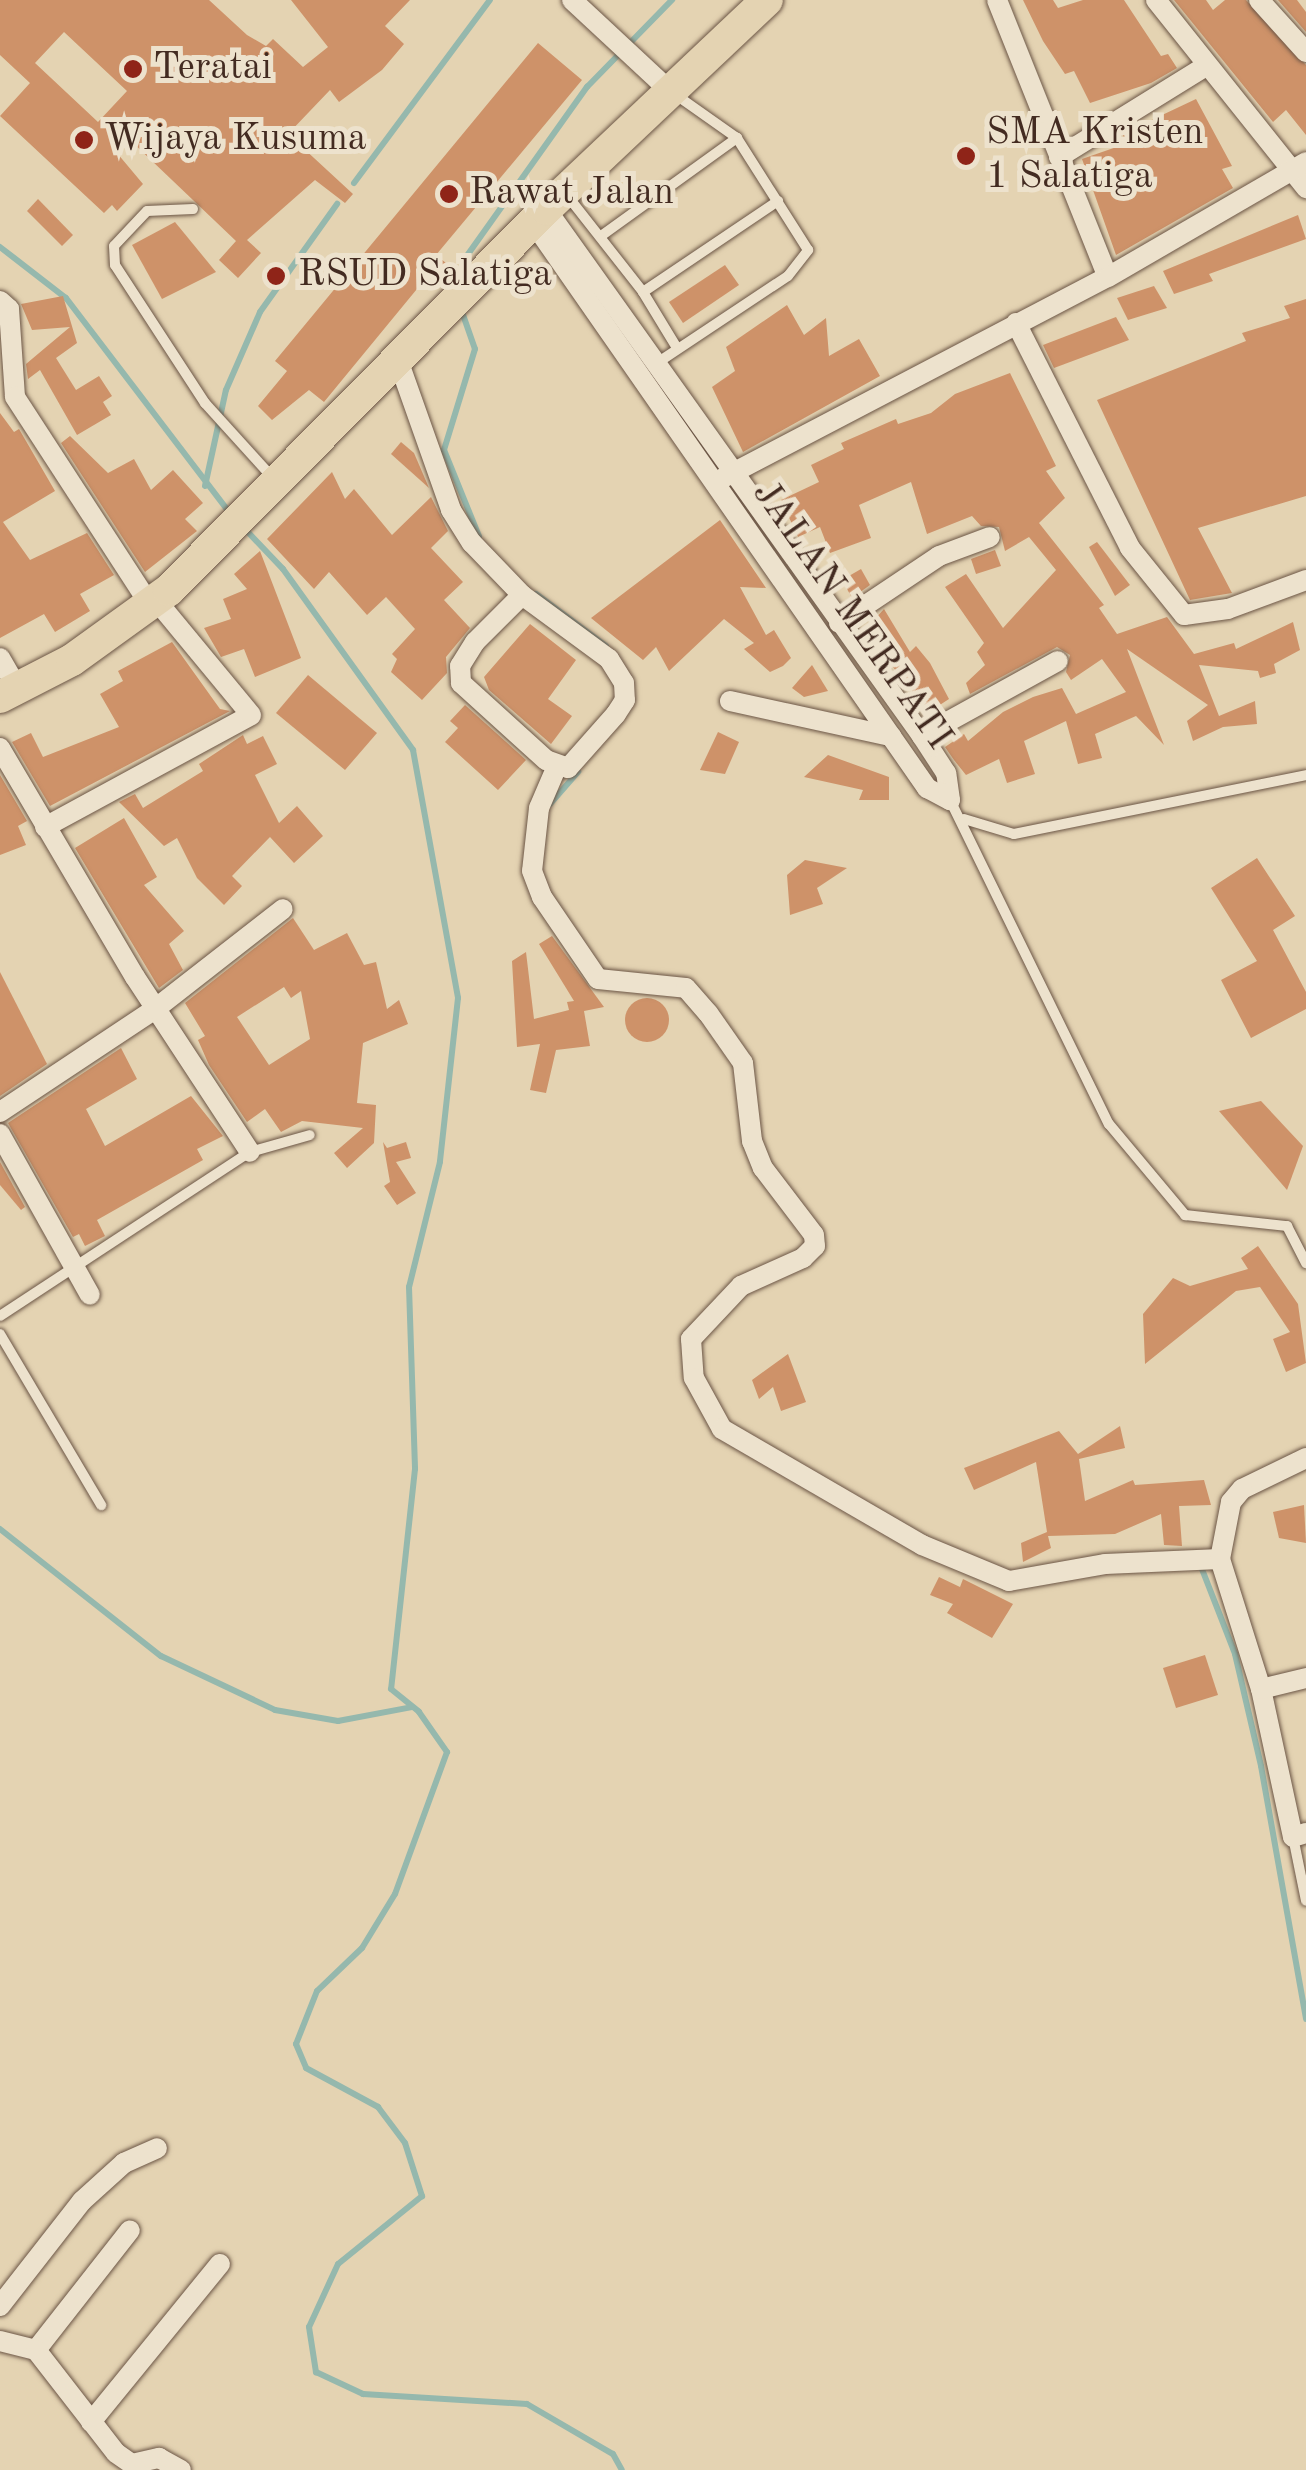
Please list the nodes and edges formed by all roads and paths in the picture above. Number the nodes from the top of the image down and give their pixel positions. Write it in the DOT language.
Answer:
graph roads {
  1 [pos="572,0"];
  2 [pos="766,0"];
  3 [pos="996,0"];
  4 [pos="1156,0"];
  5 [pos="1259,0"];
  6 [pos="1306,52"];
  7 [pos="1204,67"];
  8 [pos="671,92"];
  9 [pos="737,138"];
  10 [pos="1059,157"];
  11 [pos="1302,173"];
  12 [pos="778,200"];
  13 [pos="548,208"];
  14 [pos="193,210"];
  15 [pos="601,236"];
  16 [pos="1108,277"];
  17 [pos="643,292"];
  18 [pos="0,300"];
  19 [pos="1016,323"];
  20 [pos="677,348"];
  21 [pos="398,360"];
  22 [pos="657,362"];
  23 [pos="725,477"];
  24 [pos="267,492"];
  25 [pos="990,537"];
  26 [pos="1306,580"];
  27 [pos="522,595"];
  28 [pos="153,603"];
  29 [pos="840,623"];
  30 [pos="0,658"];
  31 [pos="1058,660"];
  32 [pos="9,693"];
  33 [pos="730,700"];
  34 [pos="891,736"];
  35 [pos="922,736"];
  36 [pos="0,748"];
  37 [pos="557,766"];
  38 [pos="1306,774"];
  39 [pos="950,800"];
  40 [pos="964,820"];
  41 [pos="45,827"];
  42 [pos="282,909"];
  43 [pos="155,1009"];
  44 [pos="0,1112"];
  45 [pos="0,1134"];
  46 [pos="310,1135"];
  47 [pos="250,1152"];
  48 [pos="1306,1264"];
  49 [pos="72,1266"];
  50 [pos="90,1295"];
  51 [pos="0,1316"];
  52 [pos="0,1334"];
  53 [pos="1306,1458"];
  54 [pos="101,1505"];
  55 [pos="1205,1560"];
  56 [pos="1306,1678"];
  57 [pos="1261,1690"];
  58 [pos="1299,1835"];
  59 [pos="1306,1902"];
  60 [pos="157,2148"];
  61 [pos="130,2230"];
  62 [pos="220,2264"];
  63 [pos="0,2306"];
  64 [pos="0,2341"];
  65 [pos="36,2350"];
  66 [pos="91,2422"];
  67 [pos="180,2470"];
  1 -- 8 [label="street"];
  2 -- 8 [label="main road"];
  3 -- 10 [label="street"];
  4 -- 7 [label="street"];
  5 -- 6 [label="street"];
  7 -- 10 [label="street"];
  7 -- 11 [label="street"];
  8 -- 9 [label="lane"];
  8 -- 13 [label="main road"];
  9 -- 12 [label="lane"];
  9 -- 15 [label="lane"];
  10 -- 16 [label="street"];
  11 -- 16 [label="street, JALAN MERPATI"];
  12 -- 17 [label="lane"];
  12 -- 20 [label="lane"];
  13 -- 15 [label="lane"];
  13 -- 21 [label="main road"];
  13 -- 22 [label="street, JALAN MERPATI"];
  13 -- 23 [label="street, JALAN MERPATI"];
  14 -- 24 [label="lane"];
  15 -- 17 [label="lane"];
  16 -- 19 [label="street, JALAN MERPATI"];
  17 -- 20 [label="lane"];
  18 -- 28 [label="street"];
  19 -- 23 [label="street, JALAN MERPATI"];
  19 -- 26 [label="street"];
  20 -- 22 [label="lane"];
  21 -- 24 [label="main road"];
  21 -- 27 [label="street"];
  22 -- 23 [label="street, JALAN MERPATI"];
  23 -- 29 [label="street, JALAN MERPATI"];
  23 -- 34 [label="street, JALAN MERPATI"];
  24 -- 28 [label="main road"];
  25 -- 29 [label="street"];
  27 -- 37 [label="street"];
  27 -- 37 [label="street"];
  28 -- 32 [label="main road"];
  28 -- 41 [label="street"];
  29 -- 35 [label="street, JALAN MERPATI"];
  30 -- 32 [label="street"];
  31 -- 35 [label="street"];
  33 -- 34 [label="street"];
  34 -- 39 [label="street, JALAN MERPATI"];
  35 -- 39 [label="street, JALAN MERPATI"];
  36 -- 41 [label="street"];
  37 -- 55 [label="street"];
  38 -- 40 [label="lane"];
  39 -- 40 [label="lane"];
  40 -- 48 [label="lane"];
  41 -- 43 [label="street"];
  42 -- 43 [label="street"];
  43 -- 44 [label="street"];
  43 -- 47 [label="street"];
  45 -- 49 [label="street"];
  46 -- 47 [label="lane"];
  47 -- 49 [label="lane"];
  49 -- 50 [label="street"];
  49 -- 51 [label="lane"];
  52 -- 54 [label="lane"];
  53 -- 55 [label="street"];
  55 -- 57 [label="street"];
  56 -- 57 [label="street"];
  57 -- 58 [label="street"];
  58 -- 59 [label="lane"];
  60 -- 63 [label="street"];
  61 -- 65 [label="street"];
  62 -- 66 [label="street"];
  64 -- 65 [label="street"];
  65 -- 66 [label="street"];
  66 -- 67 [label="street"];
}
